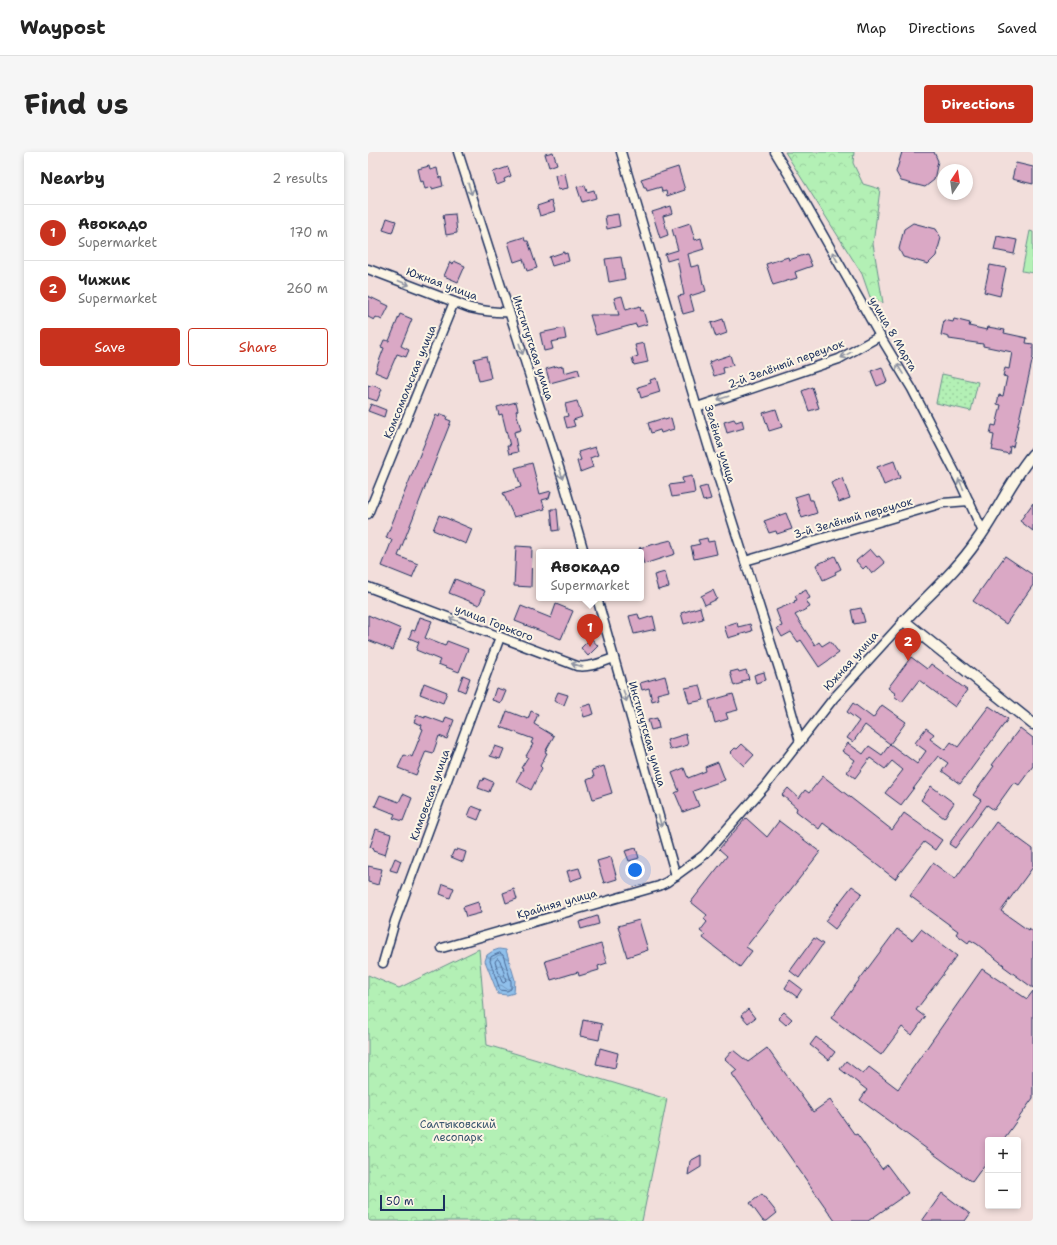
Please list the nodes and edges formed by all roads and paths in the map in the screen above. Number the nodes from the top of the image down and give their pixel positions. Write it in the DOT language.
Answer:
graph roads {
  1 [pos="458,152"];
  2 [pos="621,152"];
  3 [pos="775,152"];
  4 [pos="368,269"];
  5 [pos="454,302"];
  6 [pos="509,312"];
  7 [pos="880,336"];
  8 [pos="697,407"];
  9 [pos="1033,454"];
  10 [pos="969,501"];
  11 [pos="368,514"];
  12 [pos="983,532"];
  13 [pos="583,549"];
  14 [pos="745,562"];
  15 [pos="368,587"];
  16 [pos="598,601"];
  17 [pos="904,621"];
  18 [pos="500,637"];
  19 [pos="614,658"];
  20 [pos="1033,724"];
  21 [pos="800,742"];
  22 [pos="676,876"];
  23 [pos="442,948"];
  24 [pos="383,963"];
  1 -- 6 [label="street, Институтская улица, one-way"];
  2 -- 8 [label="street, Зелёная улица"];
  7 -- 3 [label="street, улица 8 Марта, one-way"];
  4 -- 5 [label="street, Южная улица, one-way"];
  5 -- 6 [label="street, Южная улица"];
  5 -- 11 [label="street, Комсомольская улица"];
  6 -- 13 [label="street, Институтская улица, one-way"];
  7 -- 8 [label="street, 2-й Зелёный переулок, one-way"];
  10 -- 7 [label="street, улица 8 Марта, one-way"];
  8 -- 14 [label="street, Зелёная улица"];
  9 -- 12 [label="street, Южная улица"];
  10 -- 12 [label="street, улица 8 Марта"];
  10 -- 14 [label="street, 3-й Зелёный переулок"];
  12 -- 17 [label="street, Южная улица"];
  14 -- 21 [label="street, Зелёная улица"];
  18 -- 15 [label="street, улица Горького, one-way"];
  16 -- 19 [label="street, Институтская улица"];
  17 -- 20 [label="street"];
  17 -- 21 [label="street, Южная улица"];
  19 -- 18 [label="street, улица Горького, one-way"];
  18 -- 24 [label="street, Кимовская улица"];
  19 -- 22 [label="street, Институтская улица, one-way"];
  21 -- 22 [label="street, Южная улица"];
  22 -- 23 [label="street, Крайняя улица"];
}
